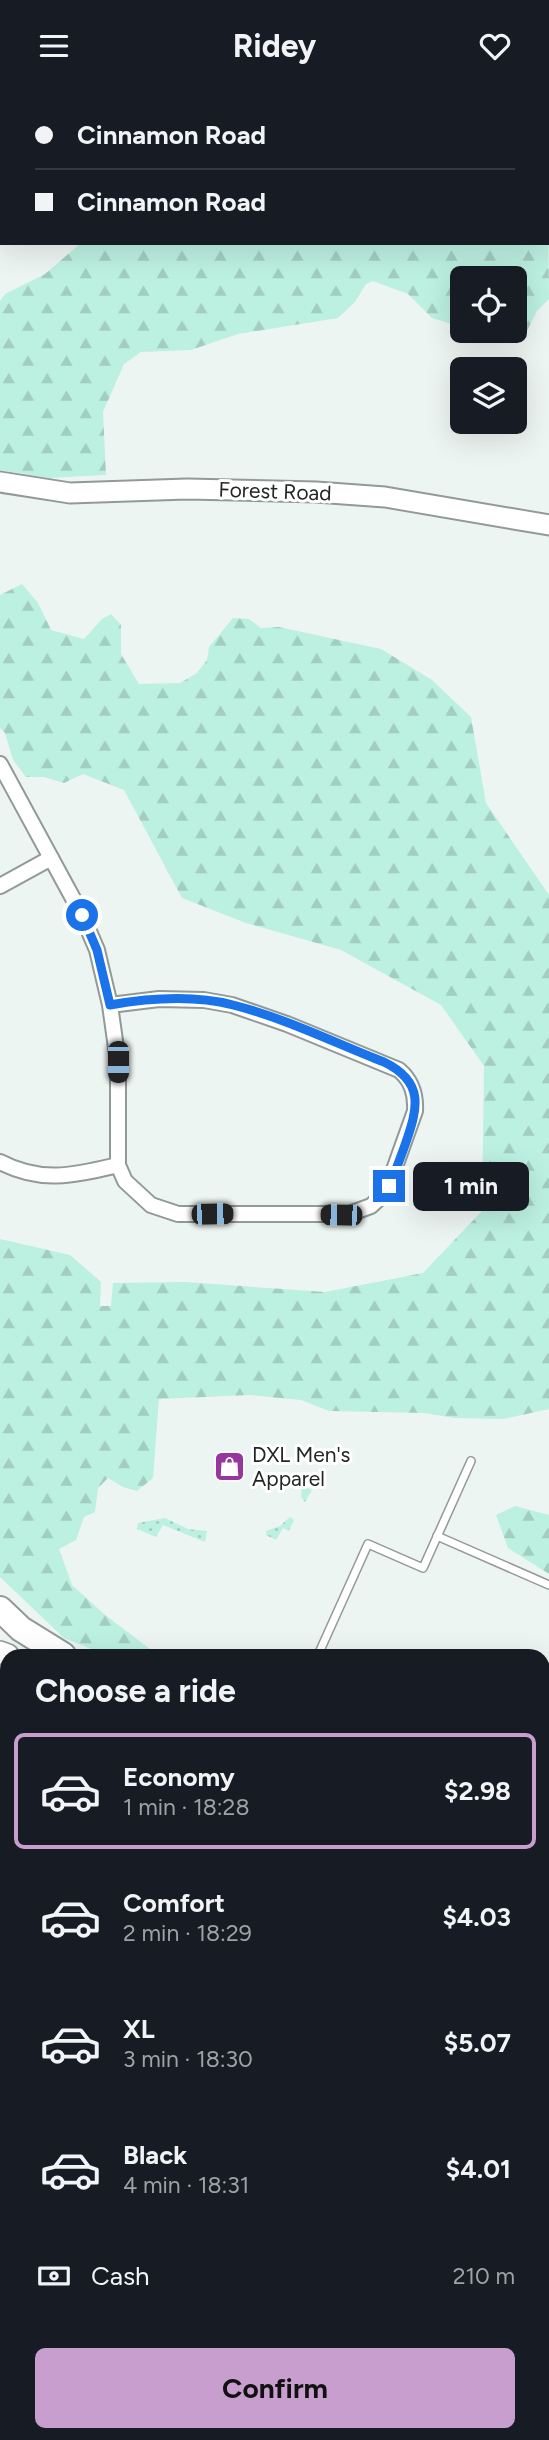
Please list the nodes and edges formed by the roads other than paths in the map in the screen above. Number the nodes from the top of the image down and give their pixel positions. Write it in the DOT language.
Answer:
graph roads {
  1 [pos="0,482"];
  2 [pos="549,525"];
  3 [pos="0,764"];
  4 [pos="51,858"];
  5 [pos="0,885"];
  6 [pos="110,1005"];
  7 [pos="0,1162"];
  8 [pos="118,1165"];
  9 [pos="471,1461"];
  10 [pos="437,1536"];
  11 [pos="549,1585"];
  12 [pos="0,1609"];
  13 [pos="53,1649"];
  14 [pos="321,1649"];
  1 -- 2 [label="main road, Forest Road"];
  3 -- 4 [label="street"];
  4 -- 5 [label="street"];
  4 -- 6 [label="street"];
  6 -- 8 [label="street"];
  6 -- 8 [label="street"];
  7 -- 8 [label="street"];
  9 -- 10 [label="lane"];
  10 -- 11 [label="lane"];
  10 -- 14 [label="lane"];
  12 -- 13 [label="highway"];
}
